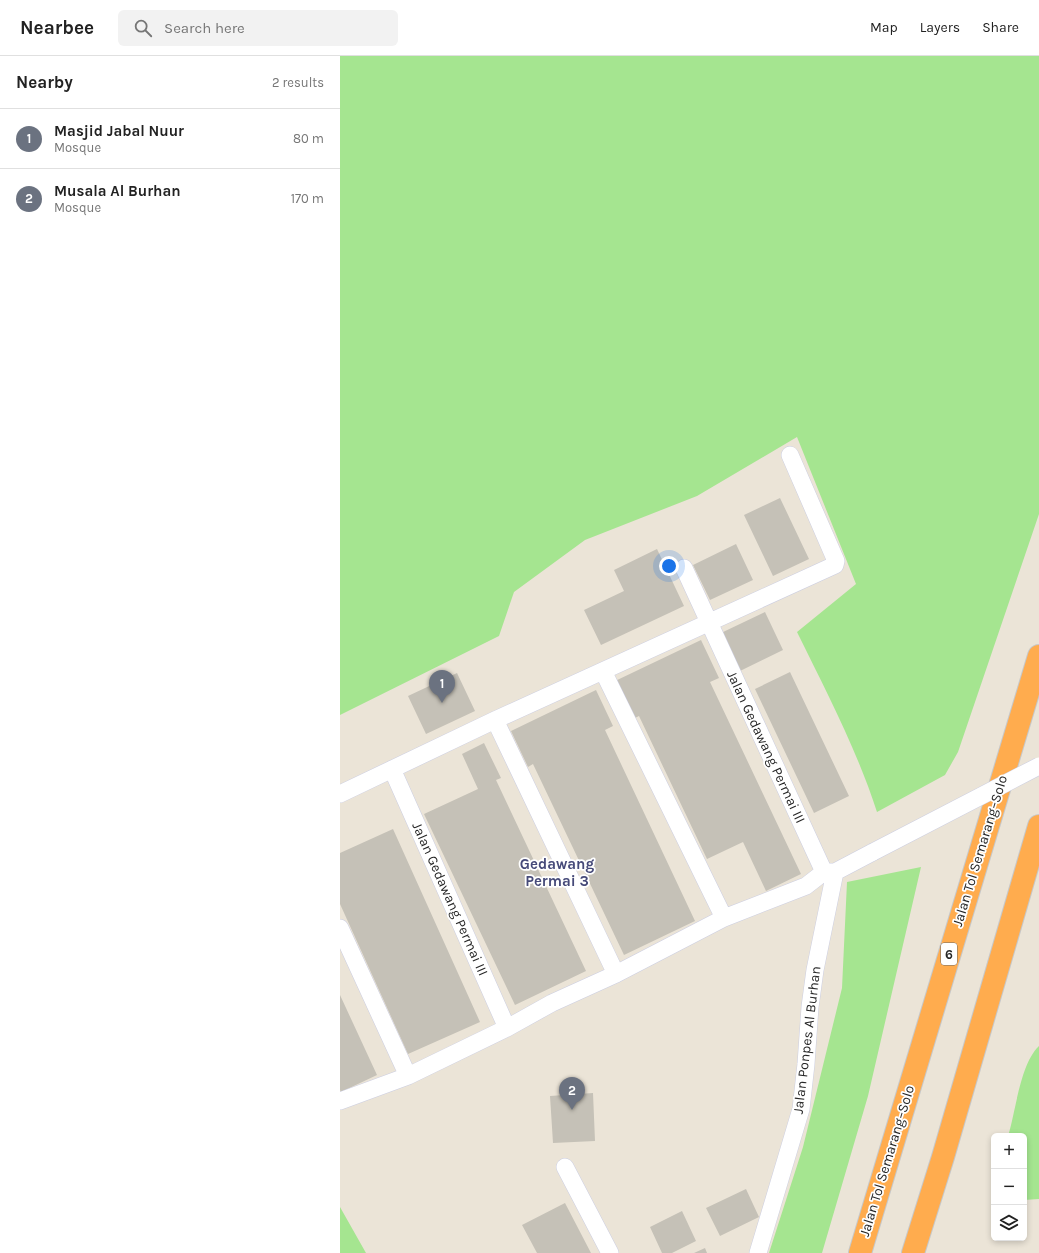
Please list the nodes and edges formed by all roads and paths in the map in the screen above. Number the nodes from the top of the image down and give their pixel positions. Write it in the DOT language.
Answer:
graph roads {
  1 [pos="790,455"];
  2 [pos="684,568"];
  3 [pos="709,622"];
  4 [pos="1039,656"];
  5 [pos="603,671"];
  6 [pos="495,720"];
  7 [pos="1039,766"];
  8 [pos="392,770"];
  9 [pos="340,794"];
  10 [pos="1039,826"];
  11 [pos="829,872"];
  12 [pos="724,918"];
  13 [pos="340,928"];
  14 [pos="616,974"];
  15 [pos="507,1028"];
  16 [pos="408,1076"];
  17 [pos="340,1101"];
  18 [pos="565,1167"];
  19 [pos="610,1253"];
  20 [pos="758,1253"];
  21 [pos="860,1253"];
  22 [pos="913,1253"];
  1 -- 3 [label="street"];
  2 -- 3 [label="street, Jalan Gedawang Permai III"];
  3 -- 5 [label="street"];
  3 -- 11 [label="street, Jalan Gedawang Permai III"];
  4 -- 21 [label="highway, Jalan Tol Semarang–Solo / 6"];
  5 -- 6 [label="street"];
  5 -- 12 [label="street"];
  6 -- 8 [label="street"];
  6 -- 14 [label="street"];
  7 -- 11 [label="street, bridge"];
  8 -- 9 [label="street"];
  8 -- 15 [label="street, Jalan Gedawang Permai III"];
  10 -- 22 [label="highway"];
  11 -- 12 [label="street"];
  11 -- 20 [label="street, Jalan Ponpes Al Burhan"];
  12 -- 14 [label="street"];
  13 -- 16 [label="street"];
  14 -- 15 [label="street"];
  15 -- 16 [label="street"];
  16 -- 17 [label="street"];
  18 -- 19 [label="street"];
}
